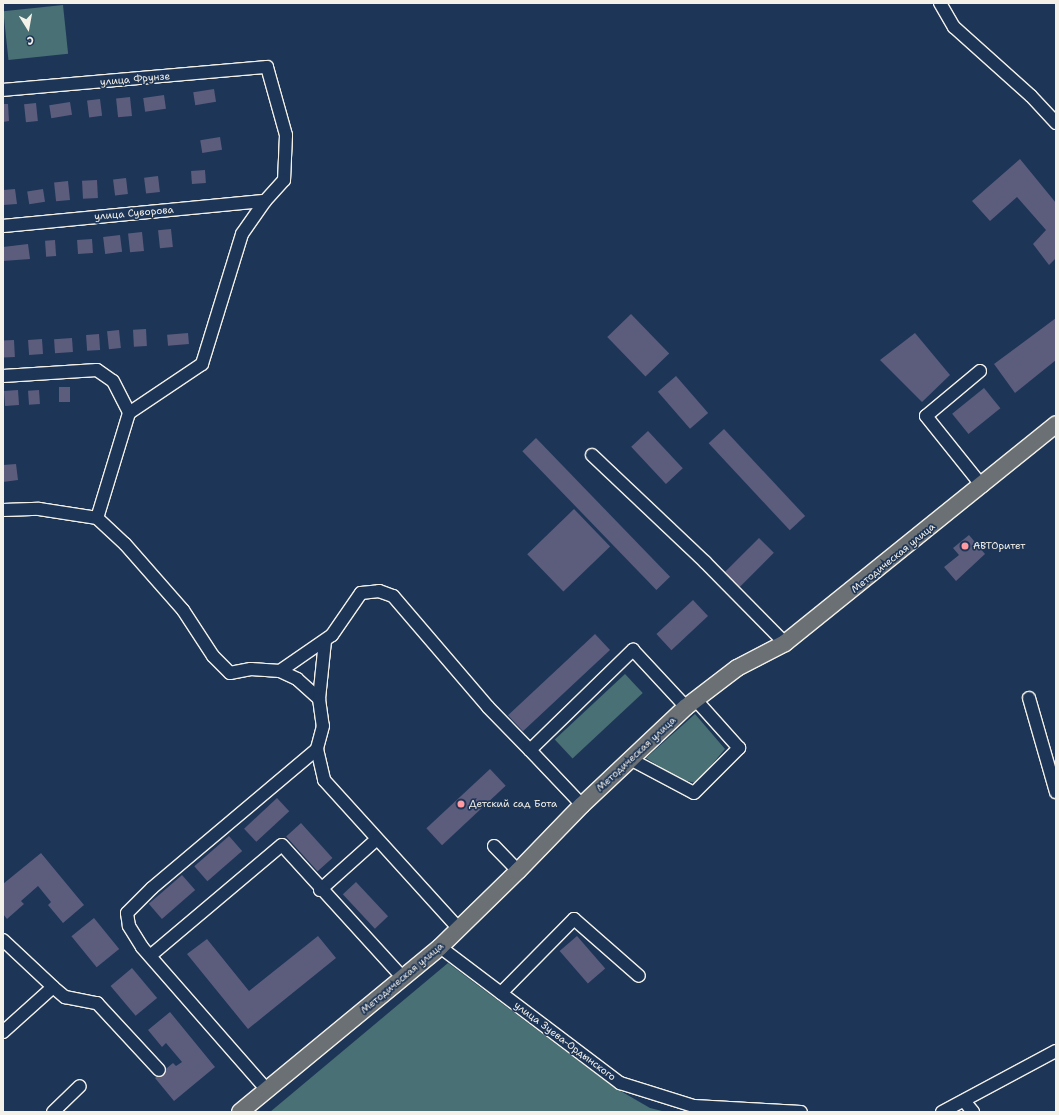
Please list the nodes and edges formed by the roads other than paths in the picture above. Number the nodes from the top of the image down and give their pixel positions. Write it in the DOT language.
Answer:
graph roads {
  1 [pos="940,3"];
  2 [pos="3,90"];
  3 [pos="1056,123"];
  4 [pos="265,200"];
  5 [pos="3,226"];
  6 [pos="980,371"];
  7 [pos="3,376"];
  8 [pos="129,413"];
  9 [pos="1056,424"];
  10 [pos="592,456"];
  11 [pos="982,486"];
  12 [pos="3,510"];
  13 [pos="97,518"];
  14 [pos="325,641"];
  15 [pos="785,643"];
  16 [pos="280,671"];
  17 [pos="1029,698"];
  18 [pos="319,700"];
  19 [pos="691,703"];
  20 [pos="316,749"];
  21 [pos="530,750"];
  22 [pos="630,759"];
  23 [pos="1056,792"];
  24 [pos="582,805"];
  25 [pos="377,839"];
  26 [pos="494,846"];
  27 [pos="518,871"];
  28 [pos="320,890"];
  29 [pos="459,929"];
  30 [pos="3,940"];
  31 [pos="440,947"];
  32 [pos="150,956"];
  33 [pos="638,976"];
  34 [pos="403,978"];
  35 [pos="53,987"];
  36 [pos="501,993"];
  37 [pos="3,1032"];
  38 [pos="1056,1051"];
  39 [pos="159,1070"];
  40 [pos="80,1086"];
  41 [pos="267,1090"];
  42 [pos="964,1102"];
  43 [pos="53,1112"];
  44 [pos="240,1112"];
  45 [pos="801,1112"];
  46 [pos="942,1112"];
  47 [pos="973,1112"];
  1 -- 3 [label="street"];
  2 -- 4 [label="street, улица Фрунзе"];
  4 -- 5 [label="street, улица Суворова"];
  4 -- 8 [label="street"];
  6 -- 11 [label="street"];
  7 -- 8 [label="street"];
  8 -- 13 [label="street"];
  9 -- 11 [label="main road, Методическая улица"];
  10 -- 15 [label="street"];
  11 -- 15 [label="main road, Методическая улица"];
  12 -- 13 [label="street"];
  13 -- 16 [label="street"];
  14 -- 16 [label="street"];
  14 -- 18 [label="street"];
  14 -- 21 [label="street"];
  15 -- 19 [label="main road, Методическая улица"];
  16 -- 18 [label="street"];
  17 -- 23 [label="street"];
  18 -- 20 [label="street"];
  19 -- 21 [label="street"];
  19 -- 22 [label="main road, Методическая улица"];
  19 -- 22 [label="street"];
  20 -- 25 [label="street"];
  20 -- 32 [label="street"];
  21 -- 24 [label="street"];
  22 -- 24 [label="main road, Методическая улица"];
  24 -- 27 [label="main road, Методическая улица"];
  25 -- 28 [label="street"];
  25 -- 29 [label="street"];
  26 -- 27 [label="street"];
  27 -- 29 [label="main road, Методическая улица"];
  28 -- 32 [label="street"];
  28 -- 34 [label="street"];
  29 -- 31 [label="main road, Методическая улица"];
  30 -- 35 [label="street"];
  31 -- 34 [label="main road, Методическая улица"];
  31 -- 36 [label="street, улица Зуева-Ордынского"];
  32 -- 41 [label="street"];
  33 -- 36 [label="street"];
  34 -- 41 [label="main road, Методическая улица"];
  35 -- 37 [label="street"];
  35 -- 39 [label="street"];
  36 -- 45 [label="street, улица Зуева-Ордынского"];
  38 -- 42 [label="street"];
  40 -- 43 [label="street"];
  41 -- 44 [label="main road, Методическая улица"];
  42 -- 46 [label="street"];
  42 -- 47 [label="street"];
}
